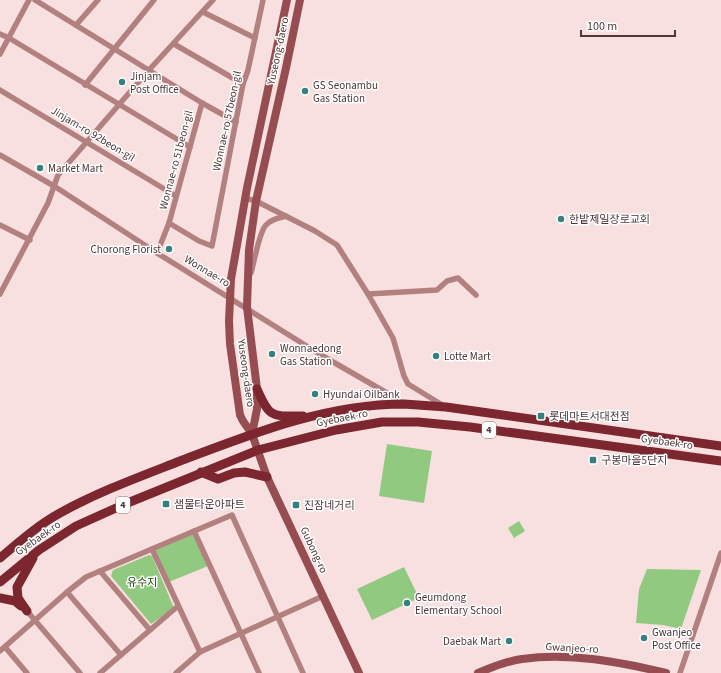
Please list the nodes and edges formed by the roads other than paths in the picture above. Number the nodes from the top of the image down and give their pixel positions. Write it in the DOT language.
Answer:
graph roads {
  1 [pos="29,0"];
  2 [pos="35,0"];
  3 [pos="98,0"];
  4 [pos="154,0"];
  5 [pos="213,0"];
  6 [pos="263,0"];
  7 [pos="287,0"];
  8 [pos="300,0"];
  9 [pos="203,12"];
  10 [pos="76,25"];
  11 [pos="0,34"];
  12 [pos="9,38"];
  13 [pos="255,38"];
  14 [pos="174,44"];
  15 [pos="114,48"];
  16 [pos="0,54"];
  17 [pos="149,70"];
  18 [pos="243,84"];
  19 [pos="85,85"];
  20 [pos="0,90"];
  21 [pos="202,103"];
  22 [pos="120,104"];
  23 [pos="236,122"];
  24 [pos="86,142"];
  25 [pos="190,147"];
  26 [pos="0,155"];
  27 [pos="54,186"];
  28 [pos="176,196"];
  29 [pos="245,198"];
  30 [pos="256,201"];
  31 [pos="286,216"];
  32 [pos="169,223"];
  33 [pos="0,225"];
  34 [pos="30,240"];
  35 [pos="212,246"];
  36 [pos="157,252"];
  37 [pos="247,287"];
  38 [pos="0,294"];
  39 [pos="368,294"];
  40 [pos="476,295"];
  41 [pos="230,297"];
  42 [pos="247,307"];
  43 [pos="257,389"];
  44 [pos="404,404"];
  45 [pos="446,407"];
  46 [pos="312,416"];
  47 [pos="252,434"];
  48 [pos="721,446"];
  49 [pos="258,450"];
  50 [pos="721,461"];
  51 [pos="201,472"];
  52 [pos="267,478"];
  53 [pos="194,531"];
  54 [pos="152,549"];
  55 [pos="38,550"];
  56 [pos="721,553"];
  57 [pos="0,558"];
  58 [pos="100,571"];
  59 [pos="0,582"];
  60 [pos="67,592"];
  61 [pos="323,596"];
  62 [pos="0,598"];
  63 [pos="178,606"];
  64 [pos="27,611"];
  65 [pos="278,617"];
  66 [pos="34,620"];
  67 [pos="150,630"];
  68 [pos="241,634"];
  69 [pos="2,649"];
  70 [pos="200,652"];
  71 [pos="121,654"];
  72 [pos="27,673"];
  73 [pos="80,673"];
  74 [pos="100,673"];
  75 [pos="176,673"];
  76 [pos="258,673"];
  77 [pos="303,673"];
  78 [pos="359,673"];
  79 [pos="478,673"];
  80 [pos="666,673"];
  81 [pos="680,673"];
  1 -- 12 [label="street"];
  2 -- 10 [label="street"];
  3 -- 10 [label="street"];
  4 -- 15 [label="street"];
  5 -- 9 [label="street"];
  6 -- 13 [label="street, Wonnae-ro 57beon-gil"];
  7 -- 29 [label="street, Yuseong-daero"];
  8 -- 30 [label="street, Yuseong-daero"];
  9 -- 13 [label="street"];
  9 -- 14 [label="street"];
  10 -- 15 [label="street"];
  11 -- 12 [label="street"];
  12 -- 16 [label="street"];
  12 -- 19 [label="street"];
  13 -- 18 [label="street, Wonnae-ro 57beon-gil"];
  14 -- 17 [label="street"];
  14 -- 18 [label="street"];
  15 -- 17 [label="street"];
  15 -- 19 [label="street"];
  17 -- 21 [label="street"];
  17 -- 22 [label="street"];
  18 -- 23 [label="street, Wonnae-ro 57beon-gil"];
  19 -- 22 [label="street"];
  20 -- 24 [label="street, Jinjam-ro 92beon-gil"];
  21 -- 23 [label="street"];
  21 -- 25 [label="street, Wonnae-ro 51beon-gil"];
  22 -- 24 [label="street"];
  22 -- 25 [label="street"];
  23 -- 35 [label="street, Wonnae-ro 57beon-gil"];
  24 -- 27 [label="street"];
  24 -- 28 [label="street, Jinjam-ro 92beon-gil"];
  25 -- 28 [label="street, Wonnae-ro 51beon-gil"];
  26 -- 27 [label="street, Wonnae-ro"];
  27 -- 34 [label="street"];
  27 -- 36 [label="street, Wonnae-ro"];
  28 -- 32 [label="street, Wonnae-ro 51beon-gil"];
  29 -- 30 [label="street"];
  29 -- 41 [label="street, Yuseong-daero"];
  30 -- 31 [label="street"];
  30 -- 37 [label="street, Yuseong-daero"];
  31 -- 37 [label="street"];
  31 -- 39 [label="street"];
  32 -- 35 [label="street, Wonnae-ro 51beon-gil"];
  32 -- 36 [label="street, Wonnae-ro 51beon-gil"];
  33 -- 34 [label="street"];
  34 -- 38 [label="street"];
  36 -- 41 [label="street, Wonnae-ro"];
  37 -- 42 [label="street, Yuseong-daero"];
  39 -- 40 [label="street"];
  39 -- 45 [label="street"];
  41 -- 42 [label="street, Wonnae-ro"];
  41 -- 47 [label="street, Yuseong-daero"];
  42 -- 43 [label="street, Yuseong-daero"];
  42 -- 44 [label="street, Wonnae-ro"];
  43 -- 46 [label="main road"];
  43 -- 47 [label="street, Yuseong-daero"];
  44 -- 45 [label="main road, Gyebaek-ro / 4"];
  44 -- 46 [label="main road, Gyebaek-ro / 4"];
  45 -- 48 [label="main road, Gyebaek-ro / 4"];
  46 -- 47 [label="main road, Gyebaek-ro / 4"];
  47 -- 49 [label="street, Gubong-ro"];
  47 -- 57 [label="main road, Gyebaek-ro / 4"];
  49 -- 50 [label="main road, Gyebaek-ro / 4"];
  49 -- 51 [label="main road, Gyebaek-ro / 4"];
  49 -- 52 [label="street, Gubong-ro"];
  51 -- 52 [label="main road"];
  51 -- 55 [label="main road, Gyebaek-ro / 4"];
  52 -- 61 [label="street, Gubong-ro"];
  53 -- 54 [label="street"];
  53 -- 65 [label="street"];
  53 -- 68 [label="street"];
  54 -- 58 [label="street"];
  54 -- 63 [label="street"];
  55 -- 59 [label="main road, Gyebaek-ro / 4"];
  55 -- 64 [label="main road"];
  56 -- 81 [label="street"];
  58 -- 60 [label="street"];
  58 -- 67 [label="street"];
  60 -- 66 [label="street"];
  60 -- 71 [label="street"];
  61 -- 65 [label="street"];
  61 -- 78 [label="street, Gubong-ro"];
  62 -- 64 [label="main road"];
  63 -- 67 [label="street"];
  63 -- 70 [label="street"];
  64 -- 66 [label="street"];
  65 -- 68 [label="street"];
  65 -- 77 [label="street"];
  66 -- 69 [label="street"];
  66 -- 73 [label="street"];
  67 -- 71 [label="street"];
  68 -- 70 [label="street"];
  68 -- 76 [label="street"];
  69 -- 72 [label="street"];
  70 -- 75 [label="street"];
  71 -- 74 [label="street"];
  79 -- 80 [label="street, Gwanjeo-ro"];
}
